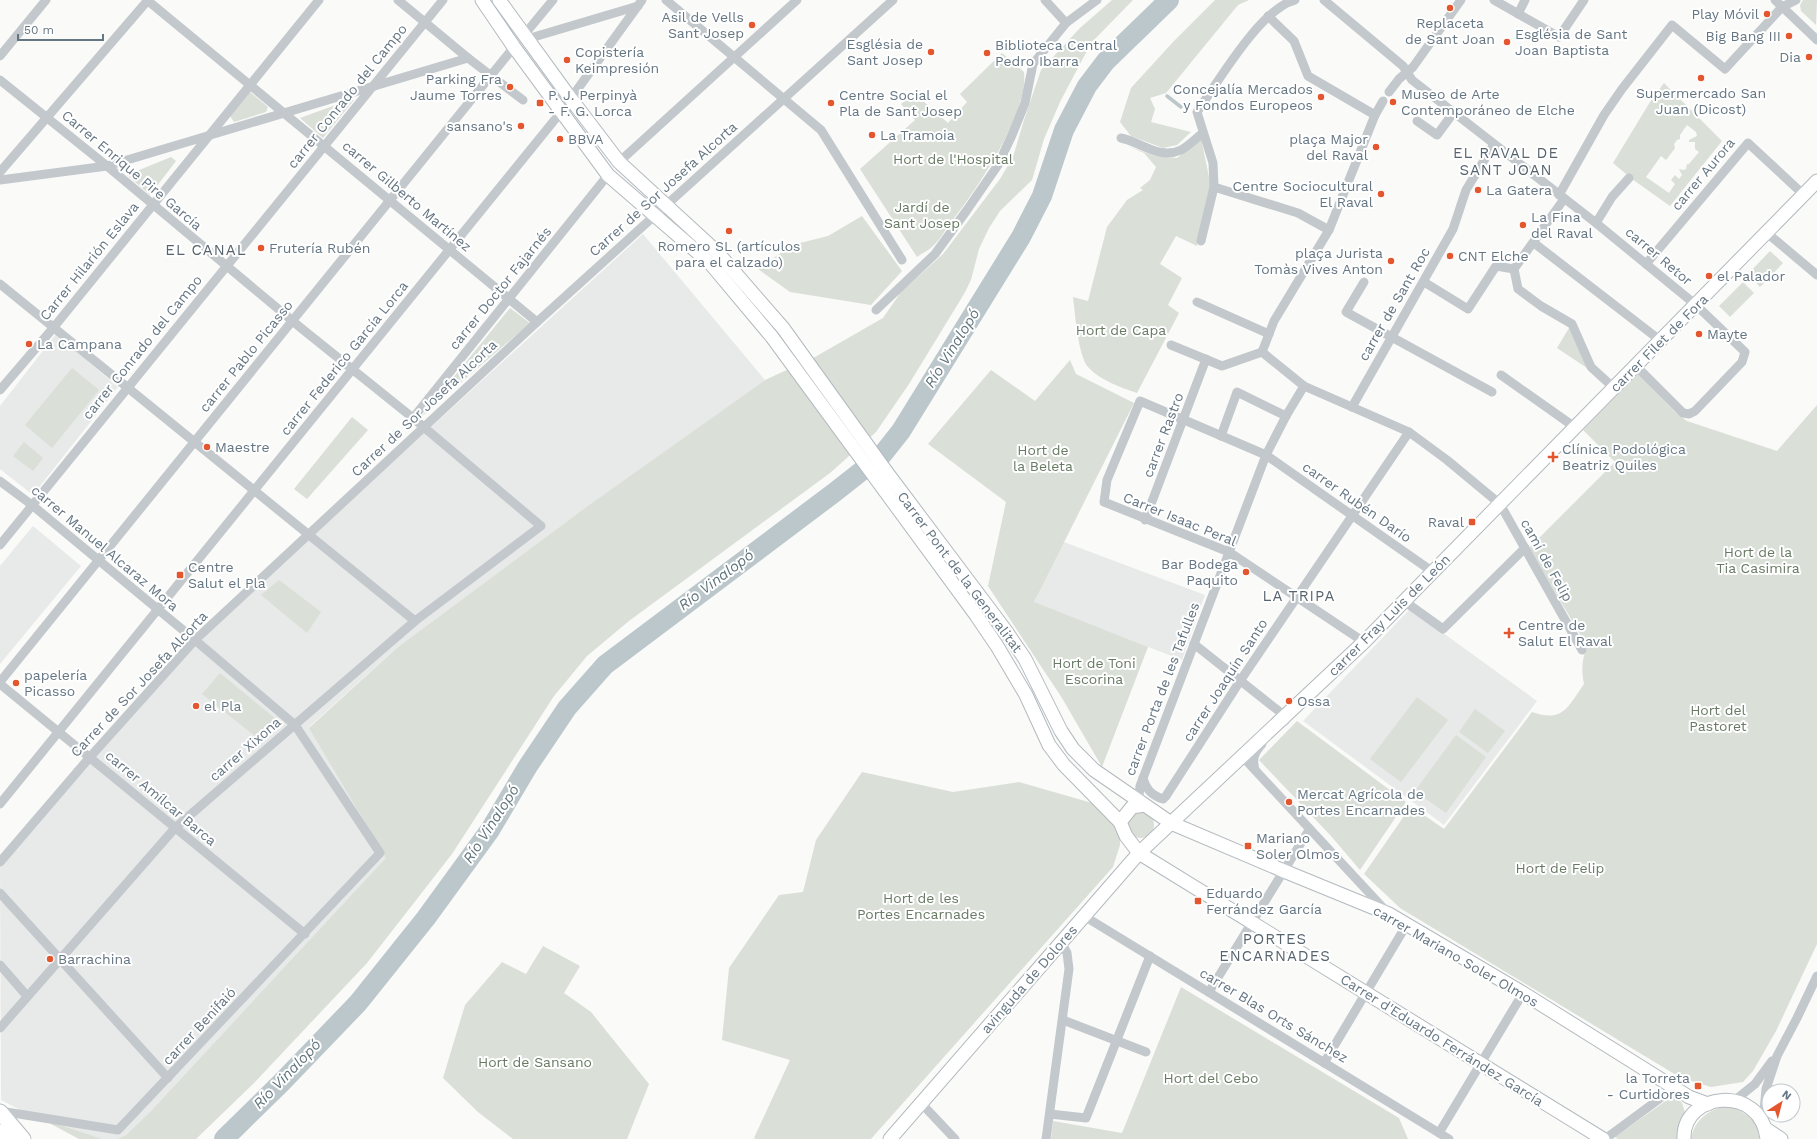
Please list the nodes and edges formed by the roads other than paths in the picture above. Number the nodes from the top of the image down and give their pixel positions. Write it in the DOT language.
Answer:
graph roads {
  1 [pos="46,0"];
  2 [pos="148,0"];
  3 [pos="319,0"];
  4 [pos="398,0"];
  5 [pos="443,0"];
  6 [pos="482,0"];
  7 [pos="499,0"];
  8 [pos="553,0"];
  9 [pos="666,0"];
  10 [pos="797,0"];
  11 [pos="893,0"];
  12 [pos="1045,0"];
  13 [pos="1097,0"];
  14 [pos="1295,0"];
  15 [pos="1324,0"];
  16 [pos="1462,0"];
  17 [pos="1494,0"];
  18 [pos="1525,0"];
  19 [pos="1584,0"];
  20 [pos="1796,0"];
  21 [pos="640,3"];
  22 [pos="1779,3"];
  23 [pos="1518,14"];
  24 [pos="1268,16"];
  25 [pos="425,22"];
  26 [pos="1066,23"];
  27 [pos="526,37"];
  28 [pos="1817,40"];
  29 [pos="514,47"];
  30 [pos="0,56"];
  31 [pos="734,57"];
  32 [pos="468,58"];
  33 [pos="1408,72"];
  34 [pos="491,75"];
  35 [pos="0,80"];
  36 [pos="251,85"];
  37 [pos="373,86"];
  38 [pos="1389,92"];
  39 [pos="571,99"];
  40 [pos="784,99"];
  41 [pos="523,100"];
  42 [pos="1383,100"];
  43 [pos="561,112"];
  44 [pos="1454,112"];
  45 [pos="284,113"];
  46 [pos="1375,115"];
  47 [pos="47,118"];
  48 [pos="1417,121"];
  49 [pos="1203,133"];
  50 [pos="209,136"];
  51 [pos="1121,138"];
  52 [pos="1494,144"];
  53 [pos="324,146"];
  54 [pos="619,162"];
  55 [pos="107,166"];
  56 [pos="0,172"];
  57 [pos="608,175"];
  58 [pos="1628,178"];
  59 [pos="0,180"];
  60 [pos="1817,181"];
  61 [pos="1214,187"];
  62 [pos="1804,195"];
  63 [pos="1561,197"];
  64 [pos="390,200"];
  65 [pos="667,205"];
  66 [pos="153,206"];
  67 [pos="654,216"];
  68 [pos="1596,223"];
  69 [pos="1329,230"];
  70 [pos="1767,233"];
  71 [pos="1202,242"];
  72 [pos="1534,242"];
  73 [pos="450,249"];
  74 [pos="902,260"];
  75 [pos="1646,264"];
  76 [pos="227,266"];
  77 [pos="1514,269"];
  78 [pos="1817,275"];
  79 [pos="1364,282"];
  80 [pos="1424,282"];
  81 [pos="0,284"];
  82 [pos="508,298"];
  83 [pos="1196,302"];
  84 [pos="1696,305"];
  85 [pos="876,310"];
  86 [pos="292,321"];
  87 [pos="537,322"];
  88 [pos="54,327"];
  89 [pos="1268,334"];
  90 [pos="1392,337"];
  91 [pos="1661,341"];
  92 [pos="1171,345"];
  93 [pos="1262,352"];
  94 [pos="1206,360"];
  95 [pos="1636,366"];
  96 [pos="352,370"];
  97 [pos="1502,375"];
  98 [pos="1304,386"];
  99 [pos="128,387"];
  100 [pos="1614,388"];
  101 [pos="0,390"];
  102 [pos="1492,392"];
  103 [pos="1352,407"];
  104 [pos="1286,416"];
  105 [pos="413,418"];
  106 [pos="1184,420"];
  107 [pos="424,427"];
  108 [pos="1576,428"];
  109 [pos="1409,432"];
  110 [pos="1221,436"];
  111 [pos="195,442"];
  112 [pos="1266,455"];
  113 [pos="0,481"];
  114 [pos="254,491"];
  115 [pos="1104,502"];
  116 [pos="1500,504"];
  117 [pos="32,505"];
  118 [pos="1352,516"];
  119 [pos="1145,520"];
  120 [pos="541,526"];
  121 [pos="308,535"];
  122 [pos="0,545"];
  123 [pos="1525,548"];
  124 [pos="1229,552"];
  125 [pos="98,560"];
  126 [pos="1433,572"];
  127 [pos="964,586"];
  128 [pos="1296,596"];
  129 [pos="1404,601"];
  130 [pos="158,610"];
  131 [pos="415,621"];
  132 [pos="195,640"];
  133 [pos="1364,642"];
  134 [pos="1194,644"];
  135 [pos="1582,650"];
  136 [pos="1240,681"];
  137 [pos="0,683"];
  138 [pos="1285,716"];
  139 [pos="295,725"];
  140 [pos="58,732"];
  141 [pos="1242,756"];
  142 [pos="90,757"];
  143 [pos="1256,772"];
  144 [pos="1143,778"];
  145 [pos="0,804"];
  146 [pos="1144,805"];
  147 [pos="1120,822"];
  148 [pos="1171,822"];
  149 [pos="175,828"];
  150 [pos="1310,830"];
  151 [pos="380,853"];
  152 [pos="1139,853"];
  153 [pos="0,862"];
  154 [pos="1284,871"];
  155 [pos="0,893"];
  156 [pos="1389,914"];
  157 [pos="1084,916"];
  158 [pos="1252,923"];
  159 [pos="1407,924"];
  160 [pos="305,934"];
  161 [pos="1061,942"];
  162 [pos="1150,956"];
  163 [pos="59,958"];
  164 [pos="0,965"];
  165 [pos="1817,976"];
  166 [pos="1209,992"];
  167 [pos="1366,993"];
  168 [pos="1523,994"];
  169 [pos="28,996"];
  170 [pos="1063,1020"];
  171 [pos="0,1028"];
  172 [pos="1117,1041"];
  173 [pos="1146,1052"];
  174 [pos="1777,1056"];
  175 [pos="1324,1063"];
  176 [pos="1480,1064"];
  177 [pos="168,1078"];
  178 [pos="1674,1088"];
  179 [pos="1734,1101"];
  180 [pos="921,1103"];
  181 [pos="1708,1104"];
  182 [pos="0,1112"];
  183 [pos="1050,1114"];
  184 [pos="1765,1131"];
  185 [pos="0,1132"];
  186 [pos="1439,1133"];
  187 [pos="6,1139"];
  188 [pos="23,1139"];
  189 [pos="890,1139"];
  190 [pos="955,1139"];
  191 [pos="1046,1139"];
  192 [pos="1449,1139"];
  193 [pos="1604,1139"];
  194 [pos="1684,1139"];
  195 [pos="1781,1139"];
  1 -- 30 [label="street"];
  2 -- 36 [label="street, carrer Gilberto Martínez"];
  2 -- 47 [label="street"];
  3 -- 36 [label="street, Carrer Hilarión Eslava"];
  4 -- 25 [label="street"];
  5 -- 25 [label="street, carrer Conrado del Campo"];
  6 -- 29 [label="main road, Carrer Pont de la Generalitat"];
  7 -- 27 [label="main road, Carrer Pont de la Generalitat"];
  8 -- 27 [label="street"];
  9 -- 31 [label="street"];
  10 -- 31 [label="street"];
  11 -- 40 [label="street, Carrer de Sor Josefa Alcorta"];
  12 -- 26 [label="street"];
  13 -- 26 [label="street"];
  14 -- 24 [label="street"];
  15 -- 33 [label="street, carrer Retor"];
  16 -- 33 [label="street"];
  17 -- 23 [label="street"];
  18 -- 23 [label="street"];
  19 -- 23 [label="street"];
  20 -- 22 [label="street"];
  21 -- 27 [label="street"];
  21 -- 39 [label="street, carrer Federico García Lorca"];
  22 -- 28 [label="street"];
  22 -- 63 [label="street"];
  24 -- 46 [label="street"];
  24 -- 49 [label="street"];
  25 -- 32 [label="street"];
  25 -- 37 [label="street, carrer Conrado del Campo"];
  26 -- 85 [label="street"];
  27 -- 39 [label="main road, Carrer Pont de la Generalitat"];
  29 -- 34 [label="street, carrer Pablo Picasso"];
  29 -- 43 [label="main road, Carrer Pont de la Generalitat"];
  31 -- 40 [label="street"];
  31 -- 54 [label="street"];
  32 -- 34 [label="street"];
  32 -- 37 [label="street"];
  33 -- 38 [label="street"];
  33 -- 44 [label="street, carrer Retor"];
  34 -- 41 [label="street"];
  34 -- 64 [label="street, carrer Pablo Picasso"];
  35 -- 47 [label="street, Carrer Enrique Pire García"];
  36 -- 45 [label="street, carrer Gilberto Martínez"];
  36 -- 50 [label="street, Carrer Hilarión Eslava"];
  37 -- 45 [label="street"];
  37 -- 53 [label="street, carrer Conrado del Campo"];
  39 -- 43 [label="street, carrer Federico García Lorca"];
  39 -- 54 [label="main road, Carrer Pont de la Generalitat"];
  40 -- 65 [label="street, Carrer de Sor Josefa Alcorta"];
  40 -- 74 [label="street"];
  42 -- 46 [label="street"];
  43 -- 57 [label="main road, Carrer Pont de la Generalitat"];
  43 -- 73 [label="street, carrer Federico García Lorca"];
  44 -- 48 [label="street"];
  44 -- 52 [label="street, carrer Retor"];
  45 -- 50 [label="street"];
  45 -- 53 [label="street, carrer Gilberto Martínez"];
  46 -- 69 [label="street"];
  47 -- 55 [label="street, Carrer Enrique Pire García"];
  47 -- 56 [label="street"];
  49 -- 51 [label="street"];
  49 -- 61 [label="street"];
  50 -- 55 [label="street"];
  50 -- 66 [label="street, Carrer Hilarión Eslava"];
  52 -- 63 [label="street, carrer Retor"];
  52 -- 80 [label="street, carrer de Sant Roc"];
  53 -- 64 [label="street, carrer Gilberto Martínez"];
  53 -- 76 [label="street, carrer Conrado del Campo"];
  54 -- 65 [label="main road, Carrer Pont de la Generalitat"];
  55 -- 59 [label="street"];
  55 -- 66 [label="street, Carrer Enrique Pire García"];
  57 -- 67 [label="main road, Carrer Pont de la Generalitat"];
  57 -- 82 [label="street, carrer Doctor Fajarnés"];
  58 -- 68 [label="street"];
  60 -- 62 [label="main road, carrer Filet de Fora"];
  61 -- 69 [label="street"];
  61 -- 71 [label="street"];
  62 -- 70 [label="main road, carrer Filet de Fora"];
  62 -- 75 [label="street, carrer Aurora"];
  63 -- 68 [label="street, carrer Retor"];
  63 -- 72 [label="street"];
  64 -- 73 [label="street, carrer Gilberto Martínez"];
  64 -- 86 [label="street, carrer Pablo Picasso"];
  65 -- 67 [label="street, Carrer de Sor Josefa Alcorta"];
  65 -- 127 [label="main road, Carrer Pont de la Generalitat"];
  66 -- 76 [label="street, Carrer Enrique Pire García"];
  66 -- 88 [label="street, Carrer Hilarión Eslava"];
  67 -- 87 [label="street, Carrer de Sor Josefa Alcorta"];
  67 -- 127 [label="main road, Carrer Pont de la Generalitat"];
  68 -- 75 [label="street, carrer Retor"];
  69 -- 89 [label="street"];
  70 -- 78 [label="street"];
  70 -- 84 [label="main road, carrer Filet de Fora"];
  72 -- 77 [label="street"];
  72 -- 91 [label="street"];
  73 -- 82 [label="street, carrer Gilberto Martínez"];
  73 -- 96 [label="street, carrer Federico García Lorca"];
  75 -- 84 [label="street, carrer Retor"];
  76 -- 86 [label="street, Carrer Enrique Pire García"];
  76 -- 99 [label="street, carrer Conrado del Campo"];
  77 -- 80 [label="street"];
  77 -- 100 [label="street"];
  79 -- 90 [label="street"];
  80 -- 90 [label="street, carrer de Sant Roc"];
  81 -- 88 [label="street"];
  82 -- 87 [label="street, carrer Gilberto Martínez"];
  82 -- 105 [label="street, carrer Doctor Fajarnés"];
  83 -- 89 [label="street"];
  84 -- 91 [label="main road, carrer Filet de Fora"];
  84 -- 95 [label="street, carrer Retor"];
  86 -- 96 [label="street, Carrer Enrique Pire García"];
  86 -- 111 [label="street, carrer Pablo Picasso"];
  87 -- 107 [label="street, Carrer de Sor Josefa Alcorta"];
  88 -- 99 [label="street"];
  88 -- 101 [label="street, Carrer Hilarión Eslava"];
  89 -- 93 [label="street"];
  90 -- 102 [label="street"];
  90 -- 103 [label="street, carrer de Sant Roc"];
  91 -- 95 [label="main road, carrer Filet de Fora"];
  92 -- 94 [label="street"];
  93 -- 94 [label="street"];
  93 -- 98 [label="street"];
  94 -- 106 [label="street, carrer Rastro"];
  95 -- 100 [label="main road, carrer Filet de Fora"];
  96 -- 105 [label="street, Carrer Enrique Pire García"];
  96 -- 114 [label="street, carrer Federico García Lorca"];
  97 -- 108 [label="street"];
  98 -- 103 [label="street"];
  98 -- 104 [label="street, carrer Porta de les Tafulles"];
  99 -- 111 [label="street"];
  99 -- 117 [label="street, carrer Conrado del Campo"];
  100 -- 108 [label="main road, carrer Filet de Fora"];
  103 -- 109 [label="street"];
  104 -- 110 [label="street"];
  104 -- 112 [label="street, carrer Porta de les Tafulles"];
  105 -- 107 [label="street, Carrer Enrique Pire García"];
  106 -- 110 [label="street, carrer Rubén Darío"];
  106 -- 115 [label="street, carrer Rubén Darío"];
  106 -- 119 [label="street, carrer Rastro"];
  107 -- 120 [label="street, Carrer Enrique Pire García"];
  107 -- 121 [label="street, Carrer de Sor Josefa Alcorta"];
  108 -- 116 [label="main road, carrer Filet de Fora"];
  109 -- 116 [label="street"];
  109 -- 118 [label="street, carrer Joaquín Santo"];
  110 -- 112 [label="street, carrer Rubén Darío"];
  111 -- 114 [label="street"];
  111 -- 125 [label="street, carrer Pablo Picasso"];
  112 -- 118 [label="street, carrer Rubén Darío"];
  112 -- 124 [label="street, carrer Porta de les Tafulles"];
  113 -- 117 [label="street, carrer Manuel Alcaraz Mora"];
  114 -- 121 [label="street"];
  114 -- 130 [label="street, carrer Federico García Lorca"];
  115 -- 119 [label="street, Carrer Isaac Peral"];
  116 -- 123 [label="street, camí de Felip"];
  116 -- 126 [label="main road, carrer Fray Luis de León"];
  117 -- 122 [label="street, carrer Conrado del Campo"];
  117 -- 125 [label="street, carrer Manuel Alcaraz Mora"];
  118 -- 126 [label="street, carrer Rubén Darío"];
  118 -- 128 [label="street, carrer Joaquín Santo"];
  119 -- 124 [label="street, Carrer Isaac Peral"];
  120 -- 131 [label="street, carrer Xixona"];
  121 -- 131 [label="street"];
  121 -- 132 [label="street, Carrer de Sor Josefa Alcorta"];
  123 -- 129 [label="street"];
  123 -- 135 [label="street, camí de Felip"];
  124 -- 128 [label="street, Carrer Isaac Peral"];
  124 -- 134 [label="street, carrer Porta de les Tafulles"];
  125 -- 130 [label="street, carrer Manuel Alcaraz Mora"];
  125 -- 137 [label="street, carrer Pablo Picasso"];
  126 -- 129 [label="main road, carrer Fray Luis de León"];
  127 -- 146 [label="main road, Carrer Pont de la Generalitat"];
  127 -- 147 [label="main road, Carrer Pont de la Generalitat"];
  128 -- 133 [label="street, Carrer Isaac Peral"];
  128 -- 136 [label="street, carrer Joaquín Santo"];
  129 -- 133 [label="main road, carrer Fray Luis de León"];
  130 -- 132 [label="street, carrer Manuel Alcaraz Mora"];
  130 -- 140 [label="street, carrer Federico García Lorca"];
  131 -- 139 [label="street, carrer Xixona"];
  132 -- 139 [label="street, carrer Manuel Alcaraz Mora"];
  132 -- 142 [label="street, Carrer de Sor Josefa Alcorta"];
  133 -- 138 [label="main road, carrer Fray Luis de León"];
  134 -- 136 [label="street"];
  134 -- 144 [label="street, carrer Porta de les Tafulles"];
  136 -- 138 [label="street"];
  136 -- 144 [label="street, carrer Joaquín Santo"];
  137 -- 140 [label="street, carrer Amílcar Barca"];
  138 -- 141 [label="main road, carrer Fray Luis de León"];
  138 -- 143 [label="street"];
  139 -- 149 [label="street, carrer Xixona"];
  139 -- 151 [label="street, carrer Manuel Alcaraz Mora"];
  140 -- 142 [label="street, carrer Amílcar Barca"];
  140 -- 145 [label="street, carrer Federico García Lorca"];
  141 -- 143 [label="street"];
  141 -- 148 [label="main road, carrer Fray Luis de León"];
  142 -- 149 [label="street, carrer Amílcar Barca"];
  142 -- 153 [label="street, Carrer de Sor Josefa Alcorta"];
  143 -- 150 [label="street"];
  144 -- 146 [label="street, carrer Porta de les Tafulles"];
  146 -- 147 [label="main road"];
  146 -- 148 [label="main road, Carrer Pont de la Generalitat"];
  147 -- 152 [label="main road, Carrer Pont de la Generalitat"];
  148 -- 152 [label="main road, avinguda de Dolores"];
  148 -- 154 [label="main road, carrer Mariano Soler Olmos"];
  149 -- 160 [label="street, carrer Amílcar Barca"];
  149 -- 163 [label="street, carrer Xixona"];
  150 -- 154 [label="street"];
  150 -- 156 [label="street"];
  151 -- 160 [label="street, carrer Benifaió"];
  152 -- 157 [label="main road, avinguda de Dolores"];
  152 -- 158 [label="main road, Carrer d'Eduardo Ferrández García"];
  154 -- 156 [label="main road, carrer Mariano Soler Olmos"];
  154 -- 158 [label="street"];
  155 -- 163 [label="street"];
  156 -- 159 [label="main road, carrer Mariano Soler Olmos"];
  157 -- 161 [label="main road, avinguda de Dolores"];
  157 -- 162 [label="street, carrer Blas Orts Sánchez"];
  158 -- 166 [label="street"];
  158 -- 167 [label="main road, Carrer d'Eduardo Ferrández García"];
  159 -- 167 [label="street"];
  159 -- 168 [label="main road, carrer Mariano Soler Olmos"];
  160 -- 177 [label="street, carrer Benifaió"];
  161 -- 170 [label="street"];
  161 -- 180 [label="main road, avinguda de Dolores"];
  162 -- 166 [label="street, carrer Blas Orts Sánchez"];
  162 -- 172 [label="street"];
  163 -- 169 [label="street, carrer Xixona"];
  163 -- 177 [label="street"];
  164 -- 169 [label="street"];
  165 -- 174 [label="street"];
  166 -- 175 [label="street, carrer Blas Orts Sánchez"];
  167 -- 175 [label="street"];
  167 -- 176 [label="main road, Carrer d'Eduardo Ferrández García"];
  168 -- 176 [label="street"];
  168 -- 178 [label="main road, carrer Mariano Soler Olmos"];
  169 -- 171 [label="street, carrer Xixona"];
  170 -- 172 [label="street"];
  170 -- 183 [label="street"];
  172 -- 173 [label="street"];
  172 -- 183 [label="street"];
  174 -- 179 [label="street"];
  174 -- 184 [label="street"];
  175 -- 186 [label="street, carrer Blas Orts Sánchez"];
  176 -- 186 [label="street"];
  176 -- 193 [label="main road, Carrer d'Eduardo Ferrández García"];
  177 -- 182 [label="street, carrer Benifaió"];
  178 -- 181 [label="main road, carrer Mariano Soler Olmos"];
  178 -- 193 [label="street"];
  179 -- 181 [label="main road"];
  179 -- 184 [label="main road"];
  180 -- 189 [label="main road, avinguda de Dolores"];
  180 -- 190 [label="street"];
  181 -- 194 [label="main road"];
  182 -- 188 [label="main road"];
  183 -- 191 [label="street"];
  184 -- 195 [label="main road"];
  185 -- 187 [label="main road"];
  186 -- 192 [label="street, carrer Blas Orts Sánchez"];
}
